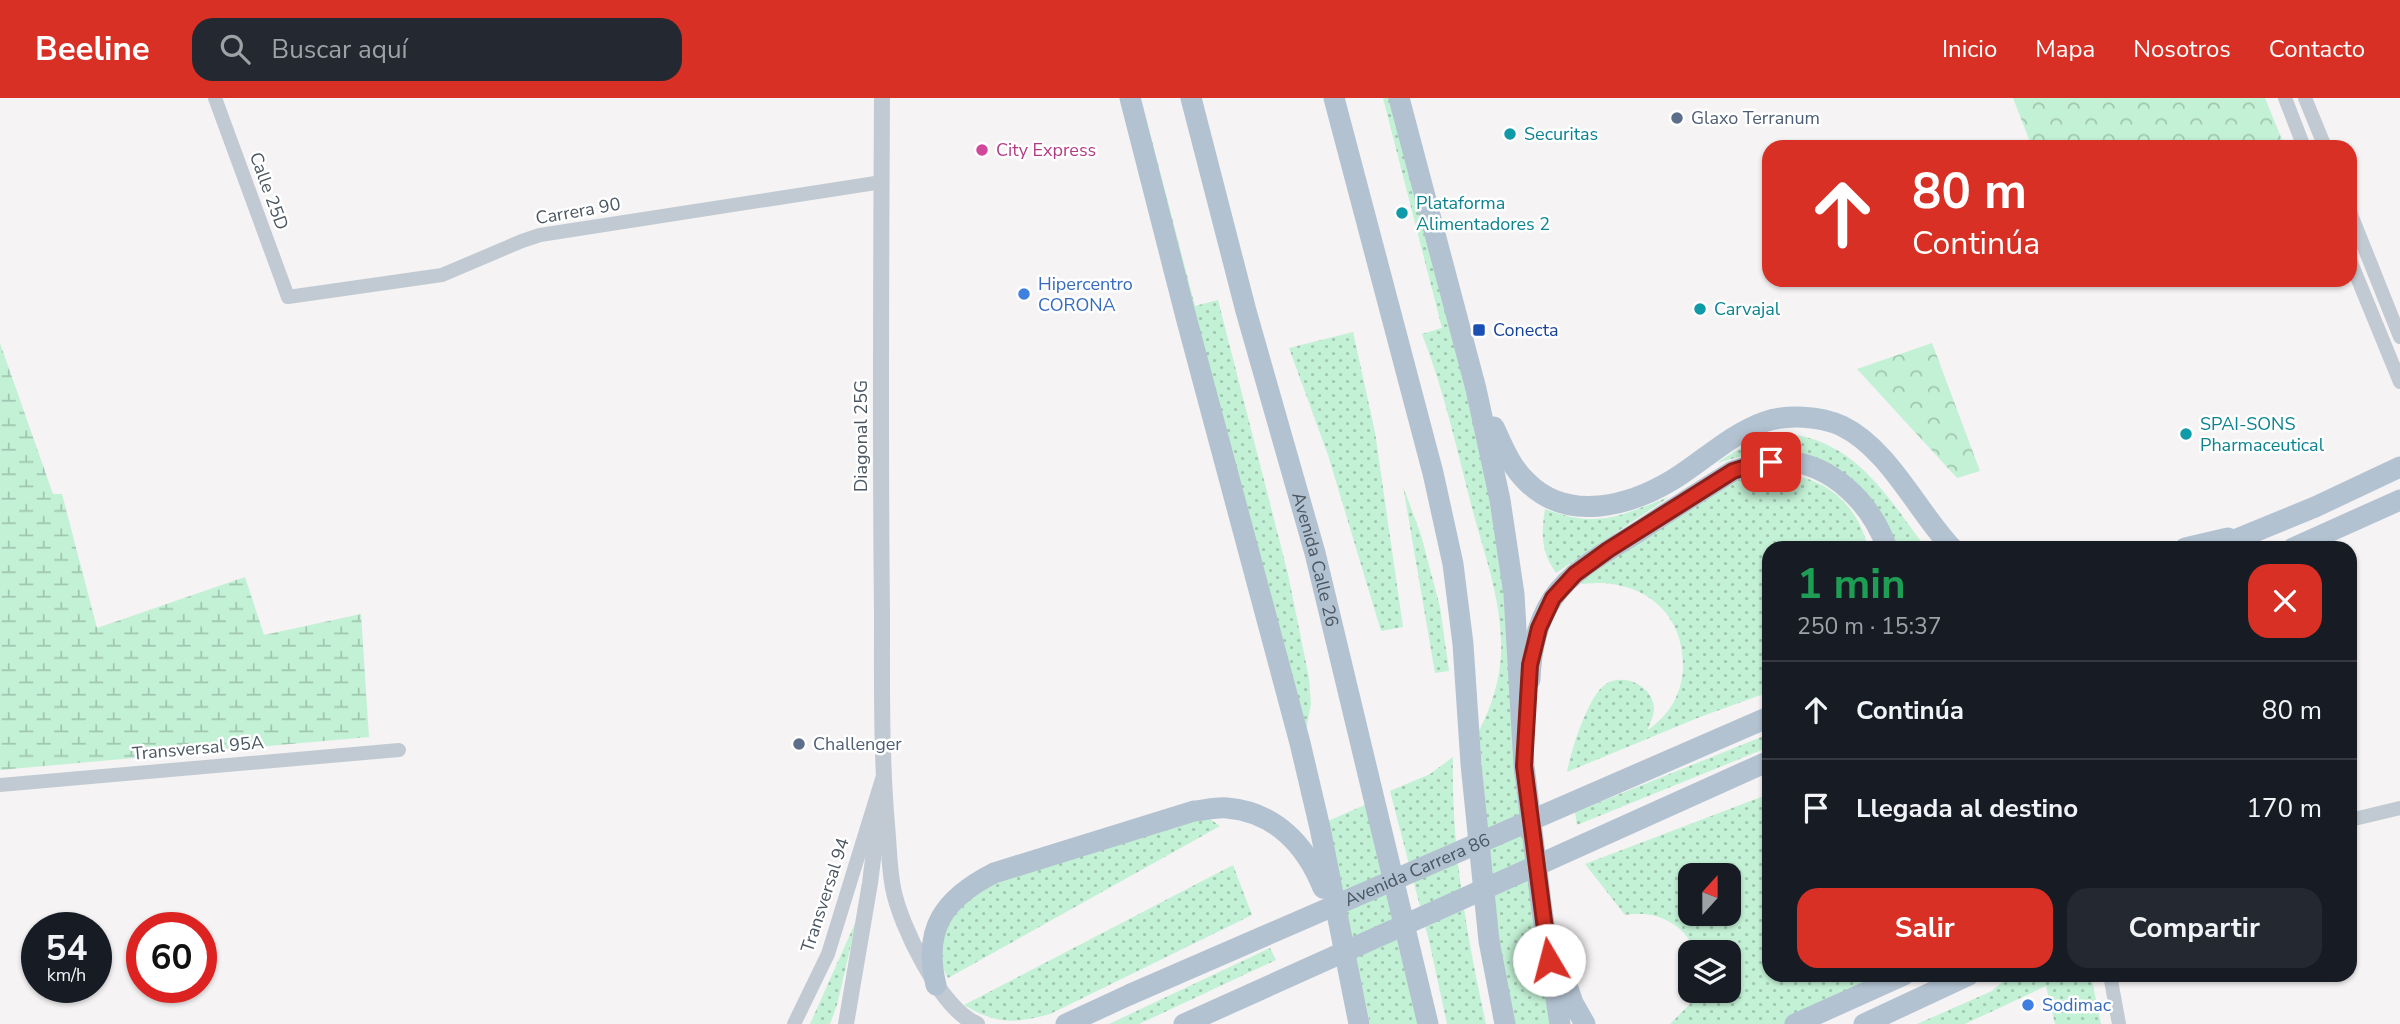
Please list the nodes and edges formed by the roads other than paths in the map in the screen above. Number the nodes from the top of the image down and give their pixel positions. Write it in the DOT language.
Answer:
graph roads {
  1 [pos="215,98"];
  2 [pos="883,98"];
  3 [pos="1130,98"];
  4 [pos="1191,98"];
  5 [pos="1334,98"];
  6 [pos="1399,98"];
  7 [pos="2284,98"];
  8 [pos="2305,98"];
  9 [pos="2301,140"];
  10 [pos="2322,140"];
  11 [pos="882,182"];
  12 [pos="2357,230"];
  13 [pos="2357,277"];
  14 [pos="288,298"];
  15 [pos="2400,337"];
  16 [pos="2400,382"];
  17 [pos="1476,389"];
  18 [pos="2400,467"];
  19 [pos="2400,500"];
  20 [pos="2258,531"];
  21 [pos="1884,541"];
  22 [pos="1946,541"];
  23 [pos="2215,541"];
  24 [pos="2233,541"];
  25 [pos="2309,541"];
  26 [pos="1762,720"];
  27 [pos="399,750"];
  28 [pos="1762,764"];
  29 [pos="1524,766"];
  30 [pos="883,774"];
  31 [pos="0,785"];
  32 [pos="2400,808"];
  33 [pos="2357,818"];
  34 [pos="1542,911"];
  35 [pos="1339,929"];
  36 [pos="1889,982"];
  37 [pos="1954,982"];
  38 [pos="2111,982"];
  39 [pos="936,985"];
  40 [pos="794,1024"];
  41 [pos="846,1024"];
  42 [pos="977,1024"];
  43 [pos="1066,1024"];
  44 [pos="1184,1024"];
  45 [pos="1359,1024"];
  46 [pos="1428,1024"];
  47 [pos="1505,1024"];
  48 [pos="1560,1024"];
  49 [pos="1584,1024"];
  50 [pos="1795,1024"];
  51 [pos="1864,1024"];
  52 [pos="2119,1024"];
  1 -- 14 [label="street, Calle 25D"];
  2 -- 11 [label="street, Diagonal 25G"];
  3 -- 35 [label="main road"];
  4 -- 46 [label="main road, Avenida Calle 26"];
  5 -- 47 [label="main road"];
  6 -- 17 [label="main road"];
  7 -- 9 [label="street"];
  8 -- 10 [label="street"];
  11 -- 14 [label="street, Carrera 90"];
  11 -- 30 [label="street, Diagonal 25G"];
  12 -- 15 [label="street"];
  13 -- 16 [label="street"];
  17 -- 22 [label="main road"];
  17 -- 29 [label="main road"];
  18 -- 20 [label="main road"];
  19 -- 25 [label="main road"];
  20 -- 23 [label="main road"];
  20 -- 24 [label="main road"];
  21 -- 29 [label="main road"];
  26 -- 43 [label="main road, Avenida Carrera 86, bridge"];
  27 -- 31 [label="street, Transversal 95A"];
  28 -- 44 [label="main road, bridge"];
  29 -- 34 [label="main road"];
  30 -- 39 [label="street, Diagonal 25G"];
  30 -- 40 [label="street, Transversal 94"];
  30 -- 41 [label="street, Diagonal 25G"];
  32 -- 33 [label="street"];
  34 -- 48 [label="main road"];
  34 -- 49 [label="main road"];
  35 -- 39 [label="main road"];
  35 -- 45 [label="main road"];
  36 -- 50 [label="main road"];
  37 -- 51 [label="main road"];
  38 -- 52 [label="street"];
  39 -- 42 [label="street, Diagonal 25G"];
}
